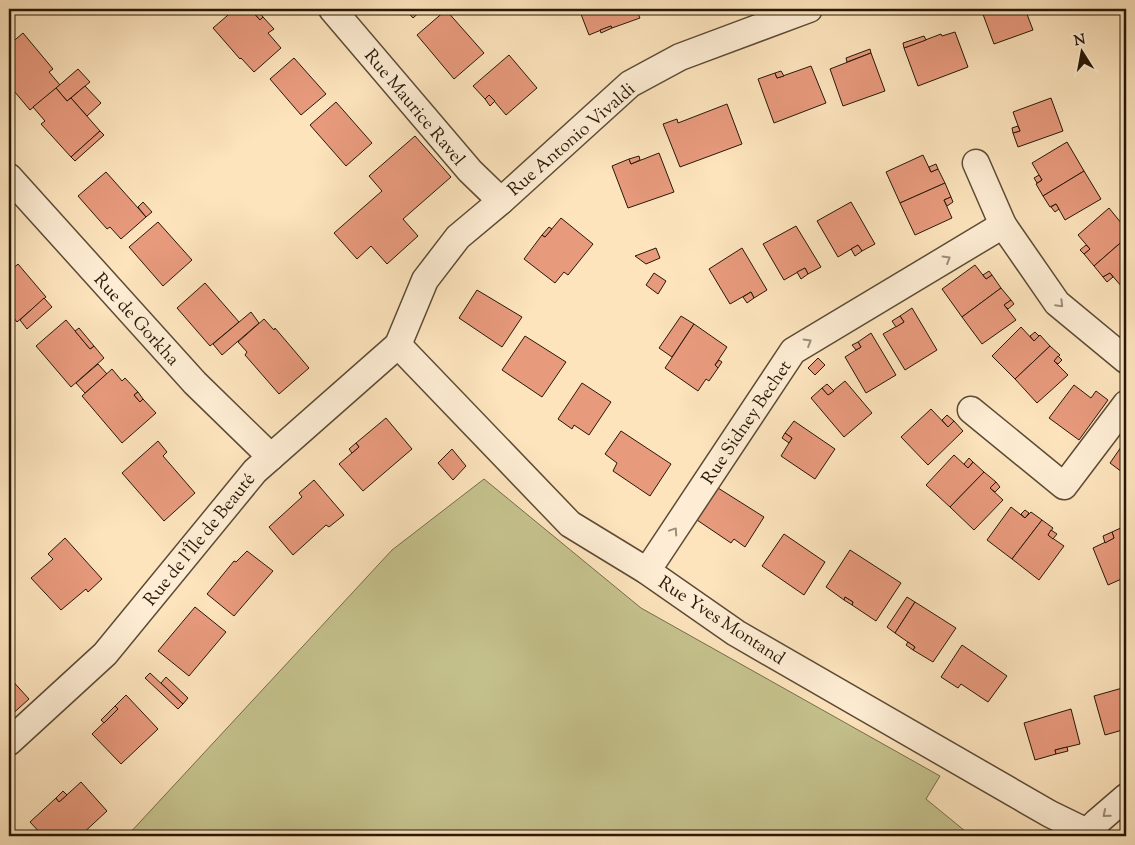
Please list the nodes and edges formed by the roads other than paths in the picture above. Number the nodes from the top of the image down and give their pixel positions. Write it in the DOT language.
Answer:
graph roads {
  1 [pos="332,9"];
  2 [pos="809,9"];
  3 [pos="976,163"];
  4 [pos="9,177"];
  5 [pos="501,202"];
  6 [pos="1003,225"];
  7 [pos="398,345"];
  8 [pos="1126,360"];
  9 [pos="1126,404"];
  10 [pos="971,410"];
  11 [pos="272,457"];
  12 [pos="647,571"];
  13 [pos="9,742"];
  14 [pos="1126,797"];
  15 [pos="1090,834"];
  1 -- 5 [label="street, Rue Maurice Ravel"];
  2 -- 5 [label="street, Rue Antonio Vivaldi"];
  3 -- 6 [label="street"];
  4 -- 11 [label="street, Rue de Gorkha"];
  5 -- 7 [label="street, Rue Antonio Vivaldi"];
  6 -- 8 [label="street, one-way"];
  12 -- 6 [label="street, Rue Sidney Bechet, one-way"];
  7 -- 11 [label="street, Rue de l'Île de Beauté"];
  7 -- 12 [label="street, Rue Yves Montand"];
  9 -- 10 [label="street"];
  11 -- 13 [label="street, Rue de l'Île de Beauté"];
  12 -- 15 [label="street, Rue Yves Montand"];
  14 -- 15 [label="street, one-way"];
}
